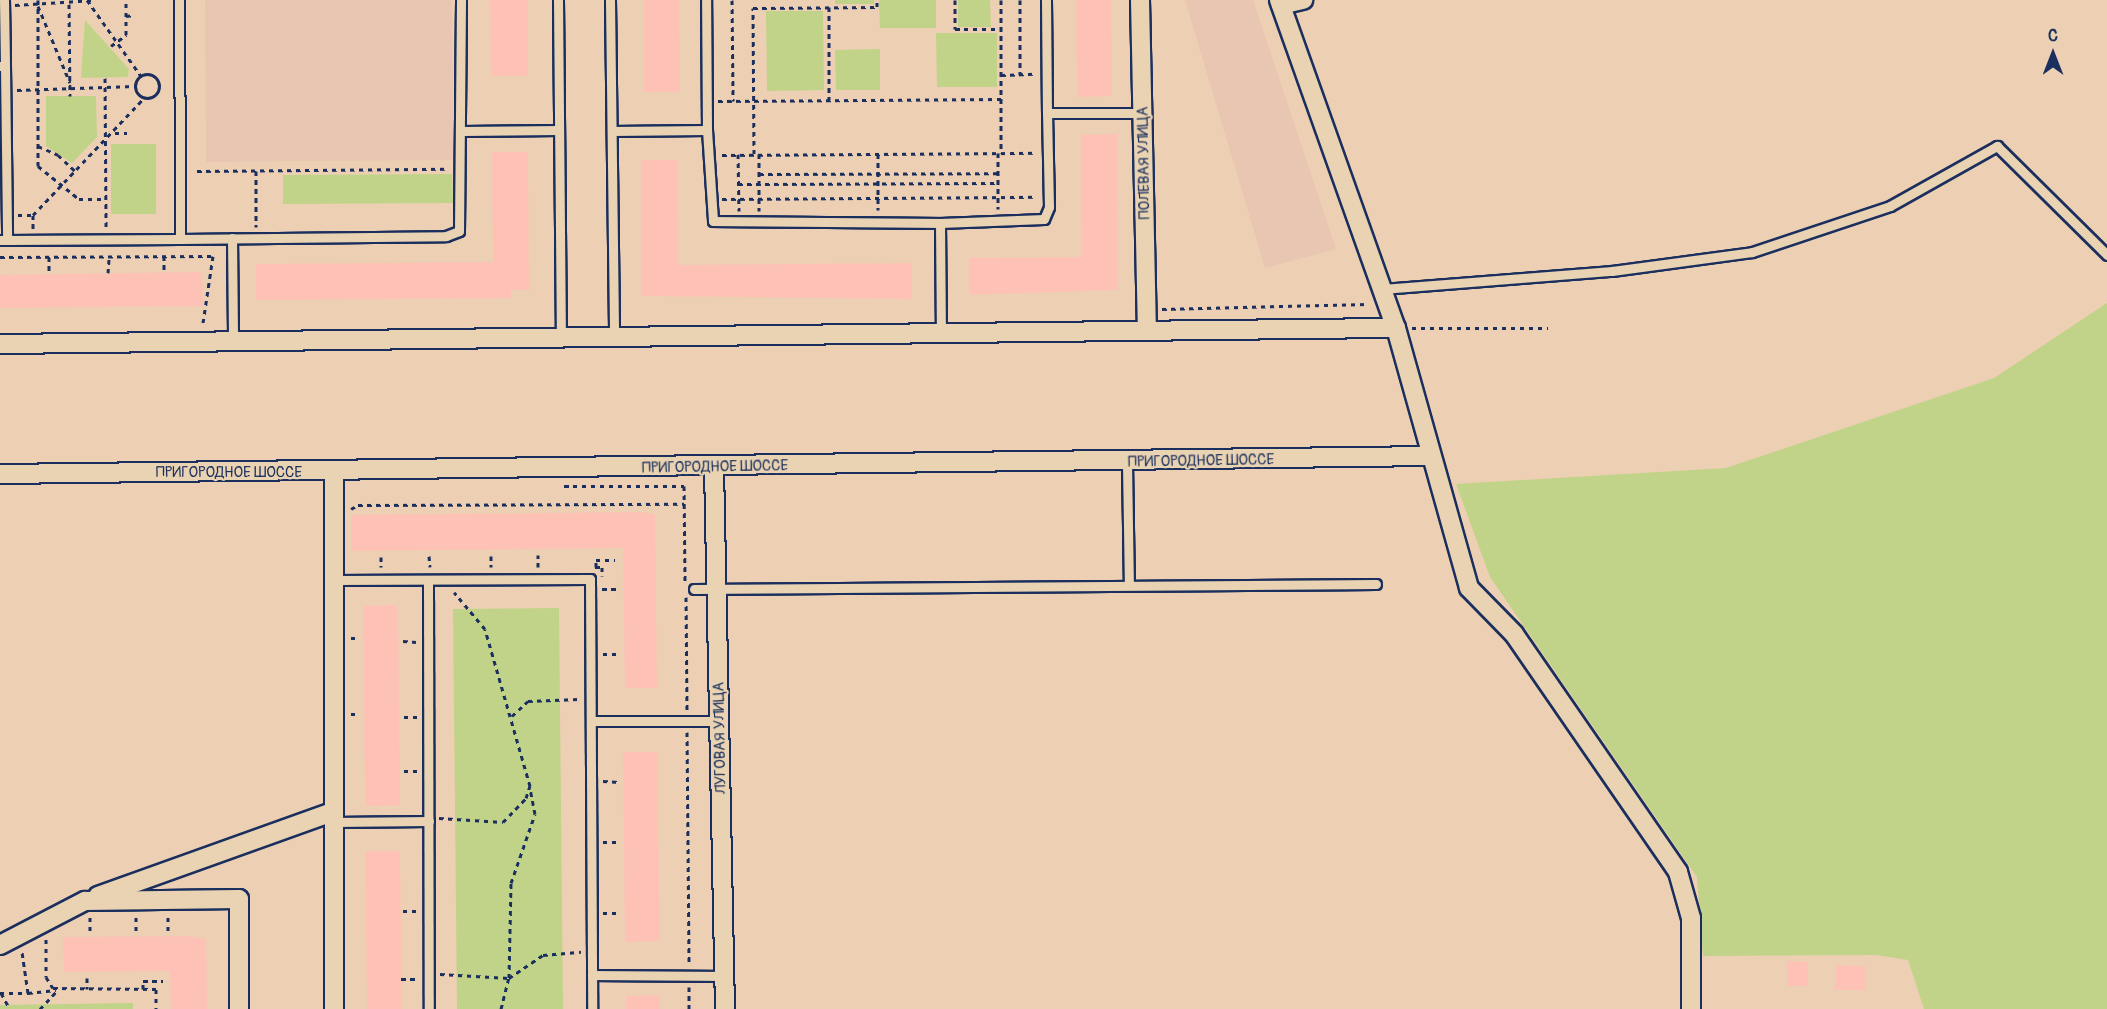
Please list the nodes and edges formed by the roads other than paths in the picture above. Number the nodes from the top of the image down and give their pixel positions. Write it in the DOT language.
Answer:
graph roads {
  1 [pos="179,0"];
  2 [pos="461,0"];
  3 [pos="558,0"];
  4 [pos="610,0"];
  5 [pos="705,0"];
  6 [pos="1046,0"];
  7 [pos="1140,0"];
  8 [pos="1303,0"];
  9 [pos="4,2"];
  10 [pos="1280,2"];
  11 [pos="3,66"];
  12 [pos="1047,113"];
  13 [pos="1143,113"];
  14 [pos="560,130"];
  15 [pos="707,130"];
  16 [pos="462,131"];
  17 [pos="612,131"];
  18 [pos="940,223"];
  19 [pos="232,238"];
  20 [pos="180,239"];
  21 [pos="4,240"];
  22 [pos="2107,255"];
  23 [pos="1385,297"];
  24 [pos="1147,318"];
  25 [pos="1396,328"];
  26 [pos="941,330"];
  27 [pos="614,334"];
  28 [pos="561,335"];
  29 [pos="233,339"];
  30 [pos="0,344"];
  31 [pos="1429,456"];
  32 [pos="1127,463"];
  33 [pos="714,466"];
  34 [pos="334,473"];
  35 [pos="0,474"];
  36 [pos="333,580"];
  37 [pos="428,580"];
  38 [pos="1376,584"];
  39 [pos="1130,585"];
  40 [pos="717,588"];
  41 [pos="694,589"];
  42 [pos="591,721"];
  43 [pos="720,721"];
  44 [pos="333,817"];
  45 [pos="429,819"];
  46 [pos="85,910"];
  47 [pos="7,941"];
  48 [pos="592,975"];
  49 [pos="724,976"];
  50 [pos="239,1009"];
  51 [pos="334,1009"];
  52 [pos="429,1009"];
  53 [pos="592,1009"];
  54 [pos="725,1009"];
  55 [pos="1691,1009"];
  1 -- 20 [label="lane"];
  2 -- 16 [label="lane"];
  3 -- 14 [label="lane"];
  4 -- 17 [label="lane"];
  5 -- 15 [label="lane"];
  6 -- 12 [label="lane"];
  7 -- 13 [label="street, ПОЛЕВАЯ УЛИЦА"];
  8 -- 10 [label="street"];
  9 -- 11 [label="lane"];
  10 -- 23 [label="street"];
  11 -- 21 [label="lane"];
  12 -- 13 [label="lane"];
  12 -- 18 [label="lane"];
  13 -- 24 [label="street, ПОЛЕВАЯ УЛИЦА"];
  14 -- 16 [label="lane"];
  14 -- 28 [label="lane"];
  15 -- 17 [label="lane"];
  15 -- 18 [label="lane"];
  16 -- 19 [label="lane"];
  17 -- 27 [label="lane"];
  18 -- 26 [label="lane"];
  19 -- 20 [label="lane"];
  19 -- 29 [label="lane"];
  20 -- 21 [label="lane"];
  22 -- 23 [label="lane"];
  23 -- 25 [label="street"];
  24 -- 25 [label="street"];
  24 -- 26 [label="street"];
  25 -- 31 [label="street"];
  26 -- 27 [label="street"];
  27 -- 28 [label="street"];
  28 -- 29 [label="street"];
  29 -- 30 [label="street"];
  31 -- 32 [label="street, ПРИГОРОДНОЕ ШОССЕ"];
  31 -- 55 [label="street"];
  32 -- 33 [label="street, ПРИГОРОДНОЕ ШОССЕ"];
  32 -- 39 [label="lane"];
  33 -- 34 [label="street, ПРИГОРОДНОЕ ШОССЕ"];
  33 -- 40 [label="street, ЛУГОВАЯ УЛИЦА"];
  34 -- 35 [label="street, ПРИГОРОДНОЕ ШОССЕ"];
  34 -- 36 [label="street"];
  36 -- 37 [label="lane"];
  36 -- 44 [label="street"];
  37 -- 42 [label="lane"];
  37 -- 45 [label="lane"];
  38 -- 39 [label="lane"];
  39 -- 40 [label="lane"];
  40 -- 41 [label="lane"];
  40 -- 43 [label="street, ЛУГОВАЯ УЛИЦА"];
  42 -- 43 [label="lane"];
  42 -- 48 [label="lane"];
  43 -- 49 [label="street, ЛУГОВАЯ УЛИЦА"];
  44 -- 45 [label="lane"];
  44 -- 46 [label="street"];
  44 -- 51 [label="street"];
  45 -- 52 [label="lane"];
  46 -- 47 [label="street"];
  46 -- 50 [label="street"];
  48 -- 49 [label="lane"];
  48 -- 53 [label="lane"];
  49 -- 54 [label="street, ЛУГОВАЯ УЛИЦА"];
}
